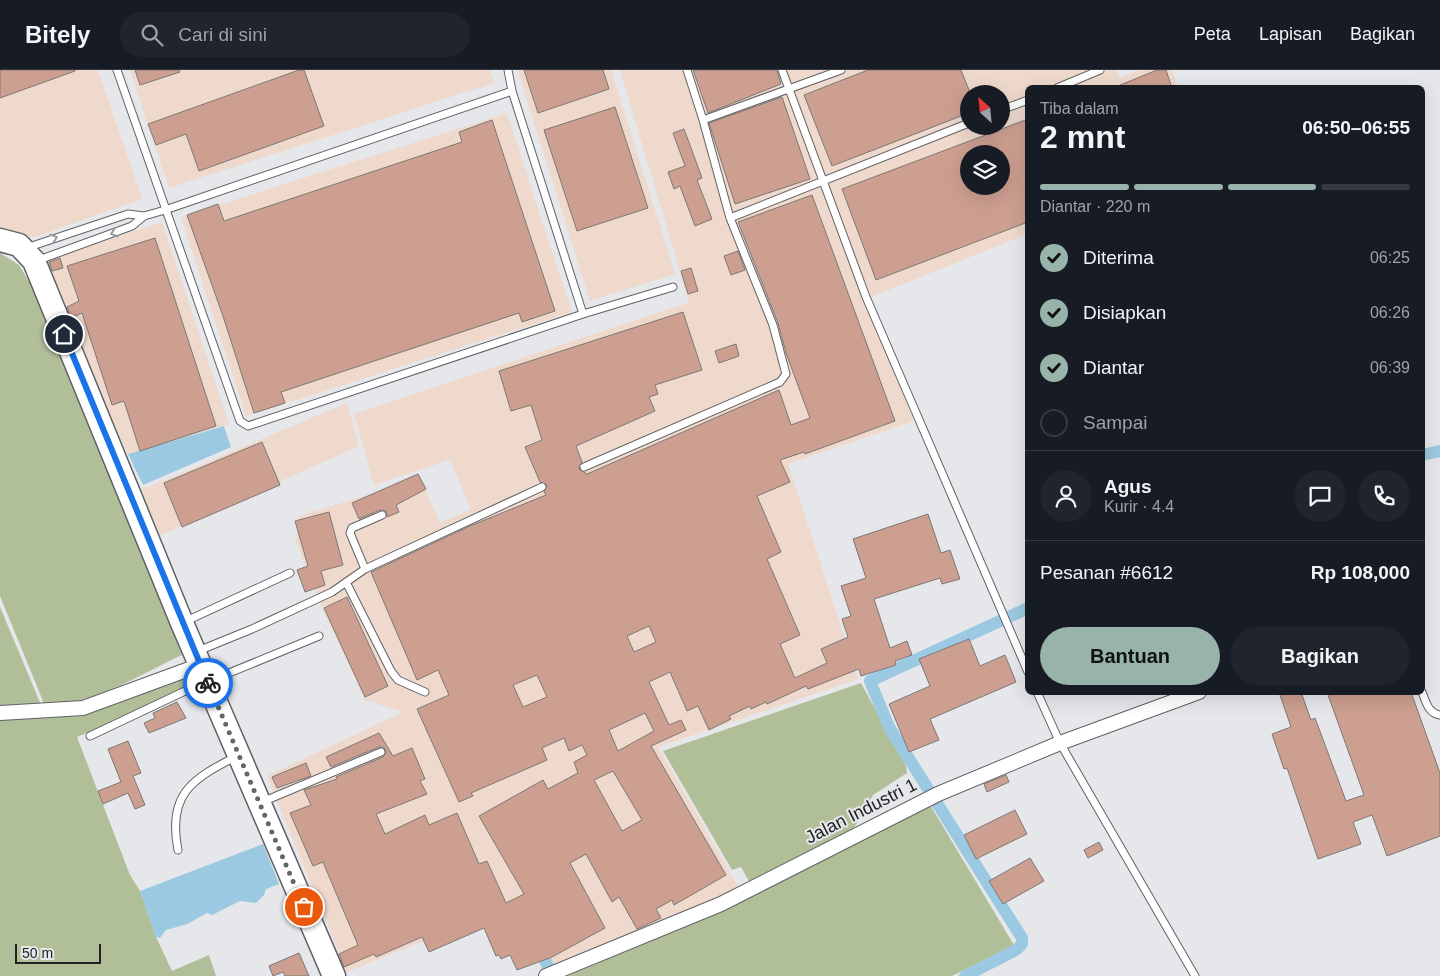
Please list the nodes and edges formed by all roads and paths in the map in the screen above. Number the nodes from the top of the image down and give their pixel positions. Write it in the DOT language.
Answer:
graph roads {
  1 [pos="117,70"];
  2 [pos="508,70"];
  3 [pos="687,70"];
  4 [pos="782,70"];
  5 [pos="841,70"];
  6 [pos="1100,70"];
  7 [pos="1064,85"];
  8 [pos="789,90"];
  9 [pos="512,91"];
  10 [pos="1025,101"];
  11 [pos="1010,107"];
  12 [pos="703,120"];
  13 [pos="960,127"];
  14 [pos="823,180"];
  15 [pos="165,210"];
  16 [pos="144,216"];
  17 [pos="730,218"];
  18 [pos="0,240"];
  19 [pos="29,255"];
  20 [pos="673,287"];
  21 [pos="583,314"];
  22 [pos="584,467"];
  23 [pos="542,487"];
  24 [pos="382,514"];
  25 [pos="365,569"];
  26 [pos="290,573"];
  27 [pos="346,582"];
  28 [pos="182,623"];
  29 [pos="319,636"];
  30 [pos="1025,666"];
  31 [pos="201,667"];
  32 [pos="425,692"];
  33 [pos="1038,695"];
  34 [pos="1191,695"];
  35 [pos="1423,695"];
  36 [pos="0,713"];
  37 [pos="1440,715"];
  38 [pos="90,736"];
  39 [pos="1060,743"];
  40 [pos="381,752"];
  41 [pos="239,755"];
  42 [pos="260,803"];
  43 [pos="178,850"];
  44 [pos="334,976"];
  45 [pos="546,976"];
  46 [pos="1195,976"];
  1 -- 15 [label="lane"];
  2 -- 9 [label="lane"];
  3 -- 12 [label="lane"];
  4 -- 8 [label="lane"];
  5 -- 8 [label="lane"];
  6 -- 7 [label="lane"];
  8 -- 12 [label="lane"];
  8 -- 14 [label="lane"];
  9 -- 15 [label="lane"];
  9 -- 21 [label="lane"];
  10 -- 11 [label="lane"];
  12 -- 17 [label="lane"];
  13 -- 14 [label="lane"];
  14 -- 17 [label="lane"];
  14 -- 30 [label="lane"];
  15 -- 16 [label="lane"];
  15 -- 21 [label="lane"];
  16 -- 19 [label="lane, one-way"];
  19 -- 16 [label="lane, one-way"];
  17 -- 22 [label="lane"];
  18 -- 19 [label="main road"];
  19 -- 28 [label="main road"];
  20 -- 21 [label="lane"];
  23 -- 25 [label="lane"];
  24 -- 25 [label="lane"];
  25 -- 27 [label="lane"];
  26 -- 28 [label="lane"];
  27 -- 31 [label="lane"];
  27 -- 32 [label="lane"];
  28 -- 31 [label="main road"];
  29 -- 31 [label="lane"];
  31 -- 36 [label="street"];
  31 -- 38 [label="lane"];
  31 -- 41 [label="main road"];
  33 -- 39 [label="lane"];
  34 -- 39 [label="street, Jalan Industri 1"];
  35 -- 37 [label="lane"];
  39 -- 45 [label="street, Jalan Industri 1"];
  39 -- 46 [label="lane"];
  40 -- 42 [label="lane"];
  41 -- 42 [label="main road"];
  41 -- 43 [label="lane"];
  42 -- 44 [label="main road"];
}
